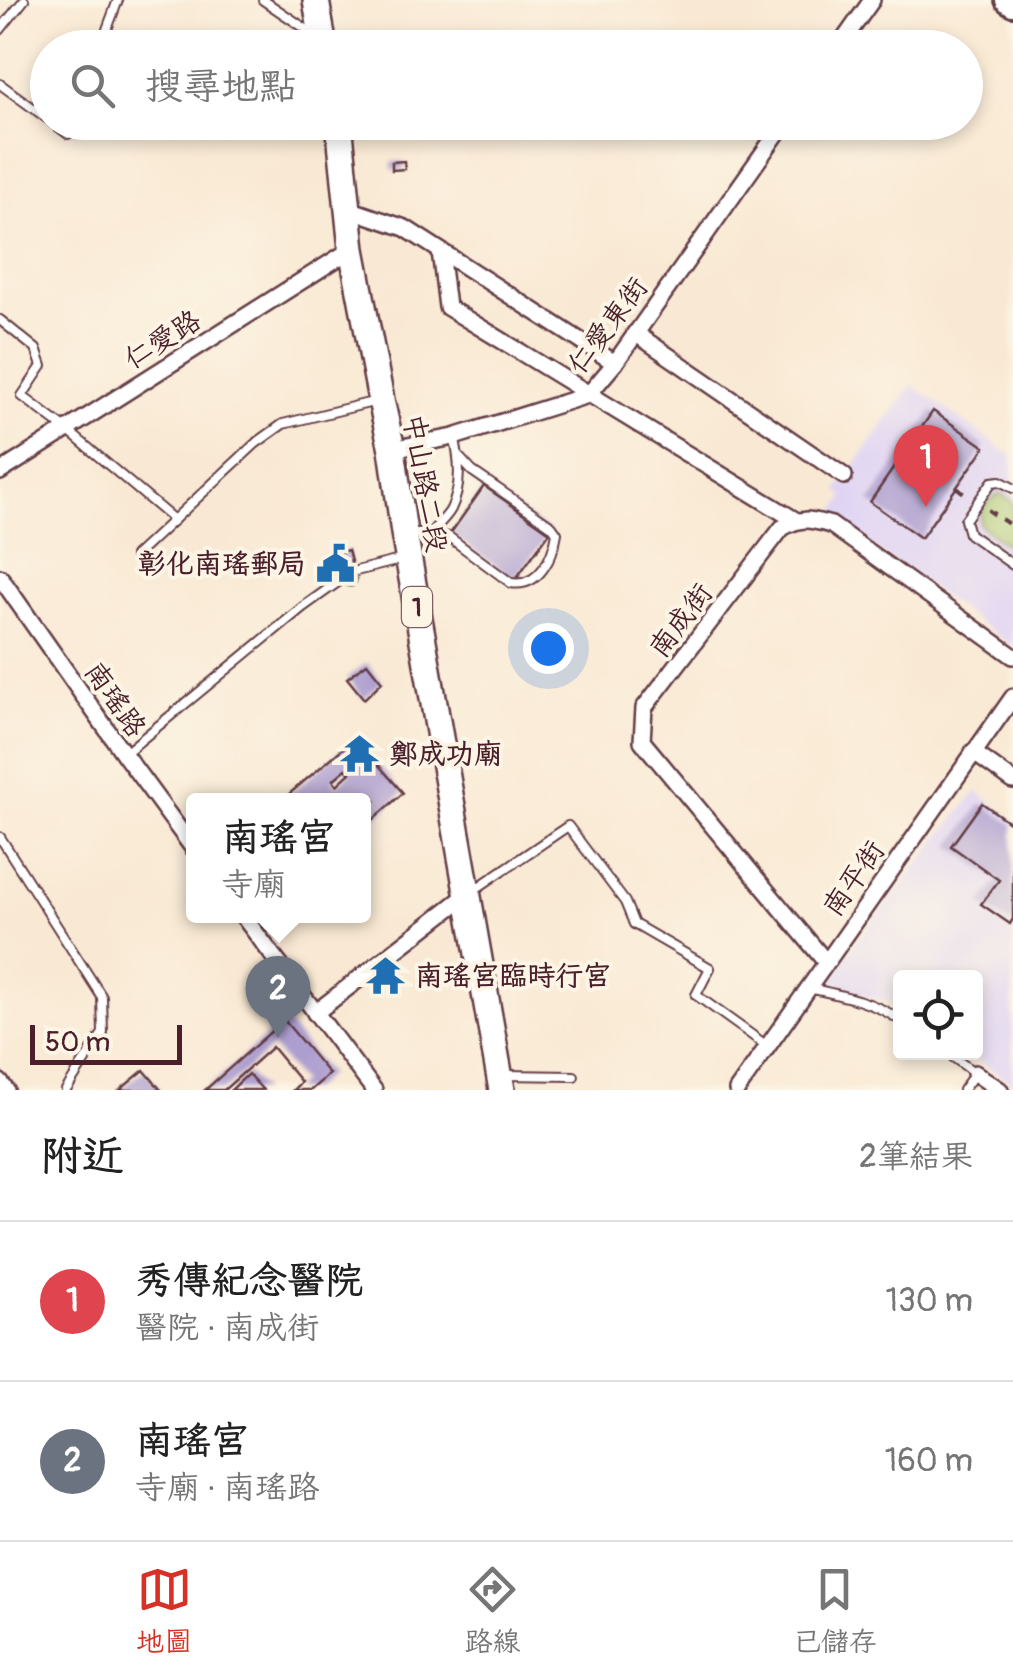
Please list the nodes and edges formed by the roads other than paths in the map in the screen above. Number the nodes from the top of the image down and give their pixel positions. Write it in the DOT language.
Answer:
graph roads {
  1 [pos="24,0"];
  2 [pos="118,0"];
  3 [pos="263,0"];
  4 [pos="316,0"];
  5 [pos="872,0"];
  6 [pos="0,30"];
  7 [pos="107,30"];
  8 [pos="304,30"];
  9 [pos="321,30"];
  10 [pos="851,30"];
  11 [pos="0,84"];
  12 [pos="30,106"];
  13 [pos="344,140"];
  14 [pos="772,140"];
  15 [pos="349,209"];
  16 [pos="352,249"];
  17 [pos="440,251"];
  18 [pos="0,320"];
  19 [pos="635,332"];
  20 [pos="615,363"];
  21 [pos="588,395"];
  22 [pos="380,400"];
  23 [pos="66,429"];
  24 [pos="454,436"];
  25 [pos="392,449"];
  26 [pos="460,458"];
  27 [pos="0,472"];
  28 [pos="844,476"];
  29 [pos="1013,488"];
  30 [pos="174,520"];
  31 [pos="795,520"];
  32 [pos="430,533"];
  33 [pos="406,546"];
  34 [pos="134,556"];
  35 [pos="1013,565"];
  36 [pos="0,577"];
  37 [pos="1013,656"];
  38 [pos="1013,697"];
  39 [pos="973,752"];
  40 [pos="124,754"];
  41 [pos="1013,781"];
  42 [pos="0,837"];
  43 [pos="186,838"];
  44 [pos="468,894"];
  45 [pos="248,923"];
  46 [pos="826,961"];
  47 [pos="808,988"];
  48 [pos="314,1012"];
  49 [pos="893,1015"];
  50 [pos="768,1046"];
  51 [pos="957,1060"];
  52 [pos="975,1073"];
  53 [pos="574,1076"];
  54 [pos="0,1082"];
  55 [pos="501,1082"];
  56 [pos="6,1090"];
  57 [pos="66,1090"];
  58 [pos="374,1090"];
  59 [pos="737,1090"];
  60 [pos="963,1090"];
  61 [pos="1000,1090"];
  1 -- 6 [label="lane"];
  2 -- 7 [label="lane"];
  3 -- 8 [label="lane"];
  4 -- 9 [label="main road"];
  5 -- 10 [label="street"];
  11 -- 12 [label="lane"];
  13 -- 15 [label="main road, 中山路二段 / 1"];
  14 -- 19 [label="street, 仁愛東街"];
  15 -- 16 [label="main road, 中山路二段 / 1"];
  15 -- 17 [label="street"];
  16 -- 22 [label="main road, 中山路二段 / 1"];
  16 -- 23 [label="street, 仁愛路"];
  17 -- 20 [label="street"];
  17 -- 21 [label="street"];
  18 -- 23 [label="lane"];
  19 -- 20 [label="street, 仁愛東街"];
  19 -- 28 [label="street"];
  20 -- 21 [label="street, 仁愛東街"];
  21 -- 24 [label="street, 仁愛東街"];
  21 -- 31 [label="street"];
  22 -- 25 [label="main road, 中山路二段 / 1"];
  22 -- 30 [label="lane"];
  23 -- 27 [label="street, 仁愛路"];
  23 -- 30 [label="lane"];
  24 -- 25 [label="street, 仁愛東街"];
  24 -- 26 [label="lane"];
  25 -- 33 [label="main road, 中山路二段 / 1"];
  26 -- 32 [label="lane"];
  26 -- 32 [label="lane"];
  29 -- 35 [label="lane"];
  30 -- 34 [label="lane"];
  31 -- 37 [label="street"];
  31 -- 46 [label="street, 南成街"];
  32 -- 33 [label="lane"];
  33 -- 40 [label="lane"];
  33 -- 44 [label="main road, 中山路二段 / 1"];
  36 -- 40 [label="street, 南瑤路"];
  38 -- 39 [label="street, 南平街"];
  39 -- 41 [label="street"];
  39 -- 46 [label="street, 南平街"];
  40 -- 43 [label="street, 南瑤路"];
  42 -- 57 [label="lane"];
  44 -- 48 [label="street"];
  44 -- 50 [label="lane"];
  44 -- 55 [label="main road, 中山路二段 / 1"];
  45 -- 48 [label="street"];
  46 -- 47 [label="street, 南平街"];
  47 -- 49 [label="lane"];
  47 -- 50 [label="street, 南平街"];
  48 -- 58 [label="street"];
  50 -- 59 [label="street, 南平街"];
  51 -- 52 [label="lane"];
  52 -- 60 [label="lane"];
  52 -- 61 [label="street"];
  53 -- 55 [label="lane"];
  54 -- 56 [label="street"];
}
